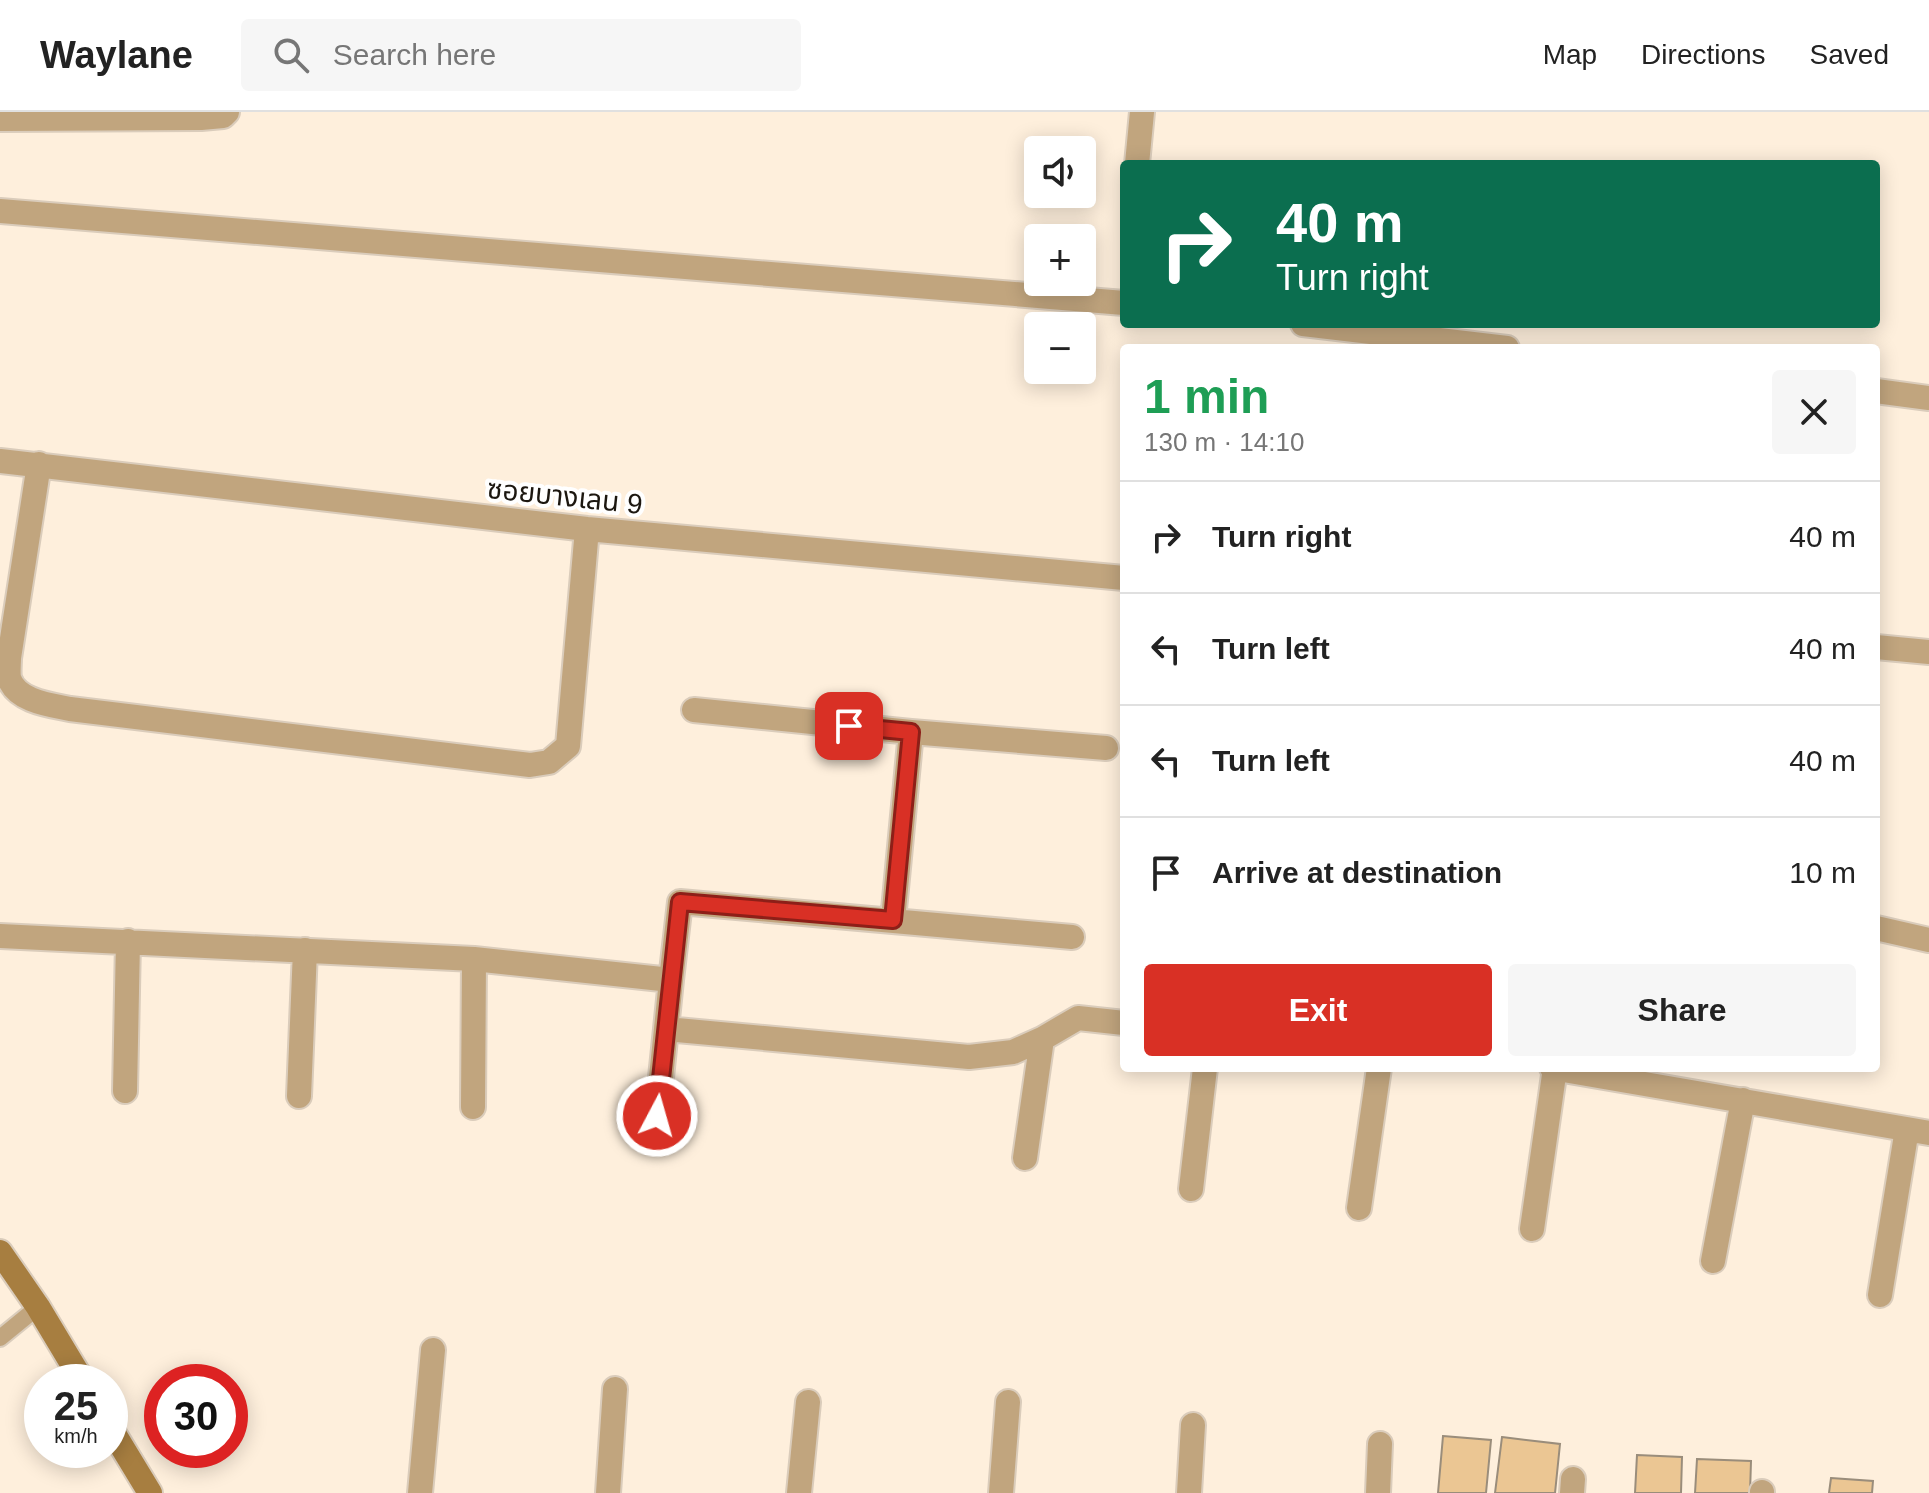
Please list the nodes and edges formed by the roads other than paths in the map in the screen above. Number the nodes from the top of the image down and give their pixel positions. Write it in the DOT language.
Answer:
graph roads {
  1 [pos="227,112"];
  2 [pos="1142,112"];
  3 [pos="0,119"];
  4 [pos="1137,160"];
  5 [pos="0,211"];
  6 [pos="1120,303"];
  7 [pos="1337,328"];
  8 [pos="1473,344"];
  9 [pos="1880,392"];
  10 [pos="1929,398"];
  11 [pos="0,461"];
  12 [pos="39,464"];
  13 [pos="587,529"];
  14 [pos="1120,578"];
  15 [pos="1880,647"];
  16 [pos="1929,652"];
  17 [pos="694,710"];
  18 [pos="911,732"];
  19 [pos="1106,748"];
  20 [pos="893,920"];
  21 [pos="1880,929"];
  22 [pos="0,936"];
  23 [pos="1072,937"];
  24 [pos="1929,940"];
  25 [pos="128,941"];
  26 [pos="305,950"];
  27 [pos="474,959"];
  28 [pos="671,980"];
  29 [pos="1120,1023"];
  30 [pos="666,1029"];
  31 [pos="1042,1039"];
  32 [pos="1205,1072"];
  33 [pos="1378,1072"];
  34 [pos="1553,1072"];
  35 [pos="1578,1072"];
  36 [pos="125,1091"];
  37 [pos="299,1096"];
  38 [pos="1743,1100"];
  39 [pos="473,1107"];
  40 [pos="657,1116"];
  41 [pos="1918,1131"];
  42 [pos="1025,1158"];
  43 [pos="1191,1189"];
  44 [pos="1359,1208"];
  45 [pos="1532,1229"];
  46 [pos="0,1252"];
  47 [pos="1713,1261"];
  48 [pos="1880,1295"];
  49 [pos="38,1307"];
  50 [pos="0,1338"];
  51 [pos="433,1350"];
  52 [pos="72,1364"];
  53 [pos="615,1389"];
  54 [pos="808,1402"];
  55 [pos="1008,1402"];
  56 [pos="1193,1425"];
  57 [pos="1380,1444"];
  58 [pos="128,1457"];
  59 [pos="150,1493"];
  60 [pos="420,1493"];
  61 [pos="608,1493"];
  62 [pos="799,1493"];
  63 [pos="1001,1493"];
  64 [pos="1189,1493"];
  65 [pos="1378,1493"];
  1 -- 3 [label="street"];
  2 -- 4 [label="street"];
  5 -- 6 [label="street"];
  7 -- 8 [label="street"];
  9 -- 10 [label="street"];
  11 -- 12 [label="street, ซอยบางเลน 9"];
  12 -- 13 [label="street, ซอยบางเลน 9"];
  12 -- 13 [label="street"];
  13 -- 14 [label="street, ซอยบางเลน 9"];
  15 -- 16 [label="street"];
  17 -- 18 [label="street"];
  18 -- 19 [label="street"];
  18 -- 20 [label="street"];
  20 -- 23 [label="street"];
  20 -- 28 [label="street"];
  21 -- 24 [label="street"];
  22 -- 25 [label="street"];
  25 -- 26 [label="street"];
  25 -- 36 [label="street"];
  26 -- 27 [label="street"];
  26 -- 37 [label="street"];
  27 -- 28 [label="street"];
  27 -- 39 [label="street"];
  28 -- 30 [label="street"];
  29 -- 31 [label="street"];
  30 -- 31 [label="street"];
  30 -- 40 [label="street"];
  31 -- 42 [label="street"];
  32 -- 43 [label="street"];
  33 -- 44 [label="street"];
  34 -- 45 [label="street"];
  35 -- 38 [label="street"];
  38 -- 41 [label="street"];
  38 -- 47 [label="street"];
  41 -- 48 [label="street"];
  46 -- 49 [label="street"];
  49 -- 50 [label="lane"];
  49 -- 52 [label="street"];
  51 -- 60 [label="street"];
  53 -- 61 [label="street"];
  54 -- 62 [label="street"];
  55 -- 63 [label="street"];
  56 -- 64 [label="street"];
  57 -- 65 [label="street"];
  58 -- 59 [label="street"];
}
